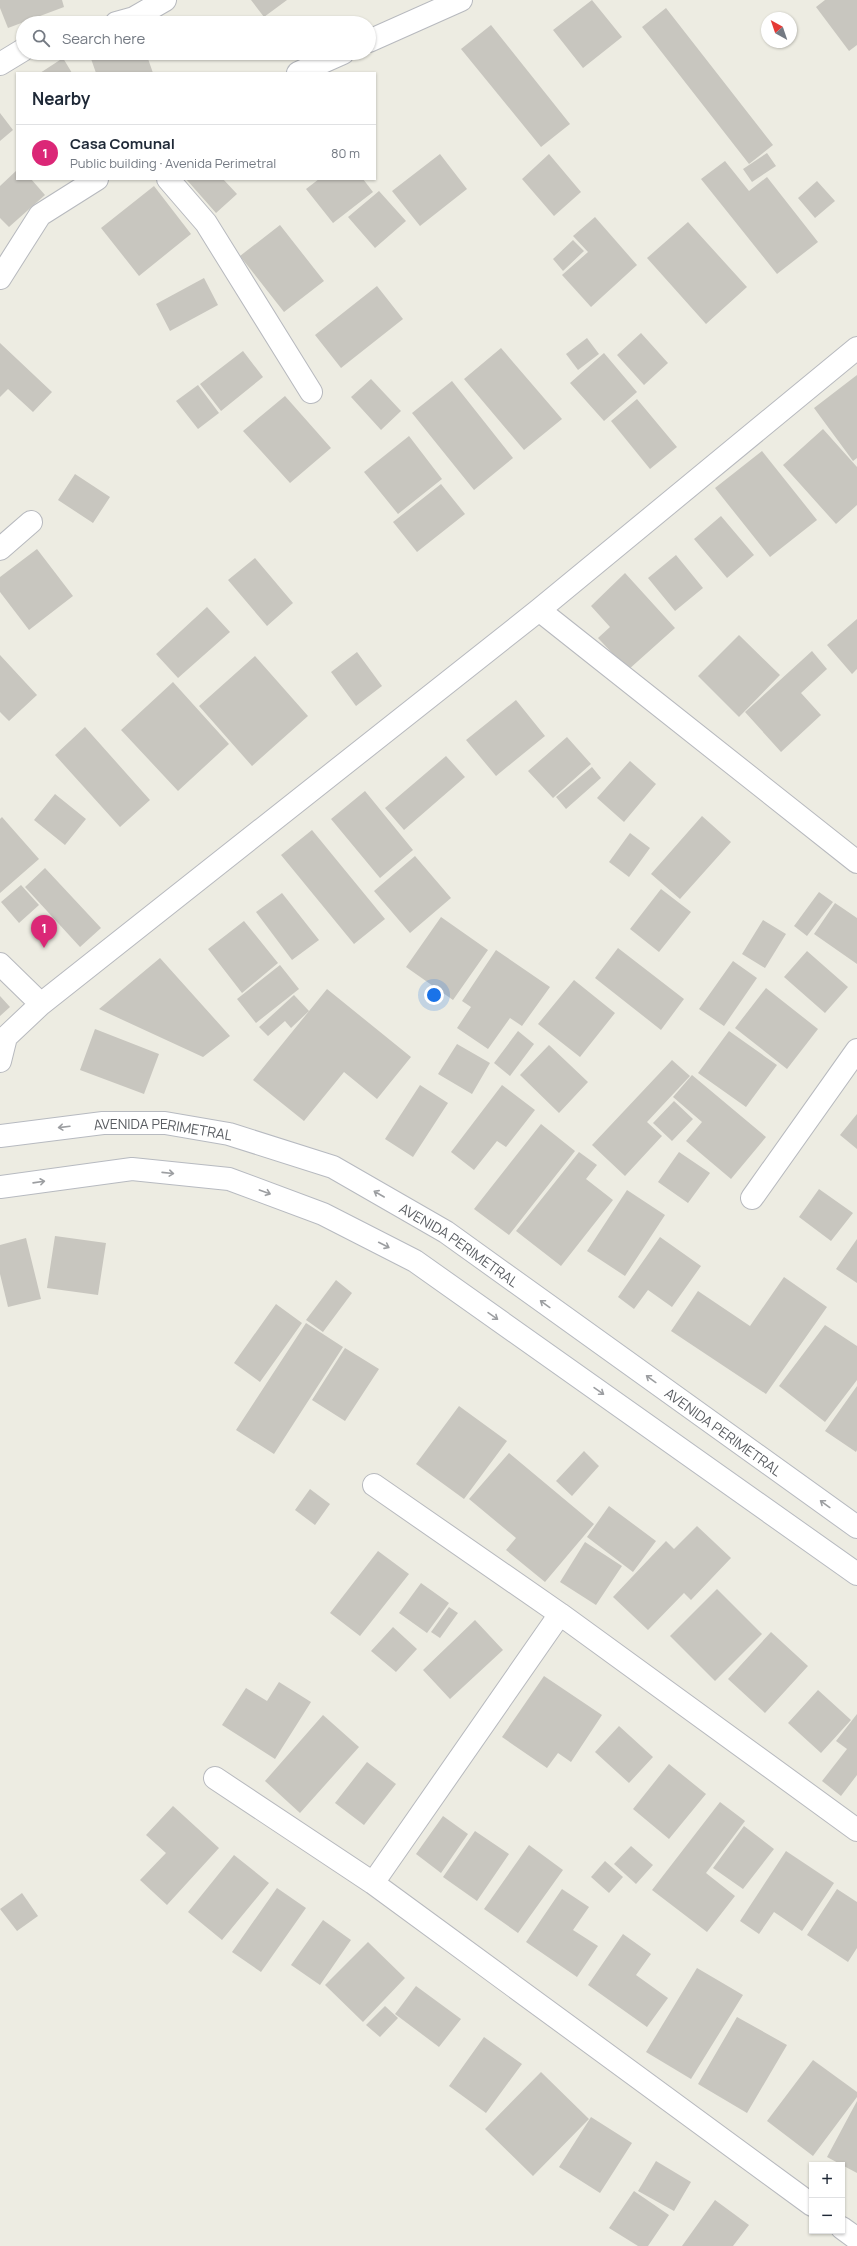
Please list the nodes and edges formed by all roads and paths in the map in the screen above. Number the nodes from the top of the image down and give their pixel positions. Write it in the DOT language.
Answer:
graph roads {
  1 [pos="165,0"];
  2 [pos="460,0"];
  3 [pos="137,16"];
  4 [pos="376,38"];
  5 [pos="16,54"];
  6 [pos="327,60"];
  7 [pos="0,64"];
  8 [pos="300,72"];
  9 [pos="95,180"];
  10 [pos="169,180"];
  11 [pos="0,278"];
  12 [pos="857,348"];
  13 [pos="311,392"];
  14 [pos="31,522"];
  15 [pos="0,549"];
  16 [pos="539,610"];
  17 [pos="857,862"];
  18 [pos="0,964"];
  19 [pos="41,1004"];
  20 [pos="857,1050"];
  21 [pos="0,1061"];
  22 [pos="0,1136"];
  23 [pos="0,1187"];
  24 [pos="752,1198"];
  25 [pos="374,1485"];
  26 [pos="857,1527"];
  27 [pos="857,1574"];
  28 [pos="560,1614"];
  29 [pos="215,1778"];
  30 [pos="857,1830"];
  31 [pos="374,1883"];
  32 [pos="809,2204"];
  33 [pos="845,2230"];
  34 [pos="857,2239"];
  1 -- 3 [label="street"];
  2 -- 4 [label="street"];
  5 -- 7 [label="street"];
  6 -- 8 [label="street"];
  9 -- 11 [label="street"];
  10 -- 13 [label="street"];
  12 -- 16 [label="street"];
  14 -- 15 [label="street"];
  16 -- 17 [label="street"];
  16 -- 19 [label="street"];
  18 -- 19 [label="street"];
  19 -- 21 [label="street"];
  20 -- 24 [label="street"];
  26 -- 22 [label="street, AVENIDA PERIMETRAL, one-way"];
  23 -- 27 [label="street, one-way"];
  25 -- 28 [label="street"];
  28 -- 30 [label="street"];
  28 -- 31 [label="street"];
  29 -- 31 [label="street"];
  31 -- 32 [label="street"];
  33 -- 34 [label="street"];
}
